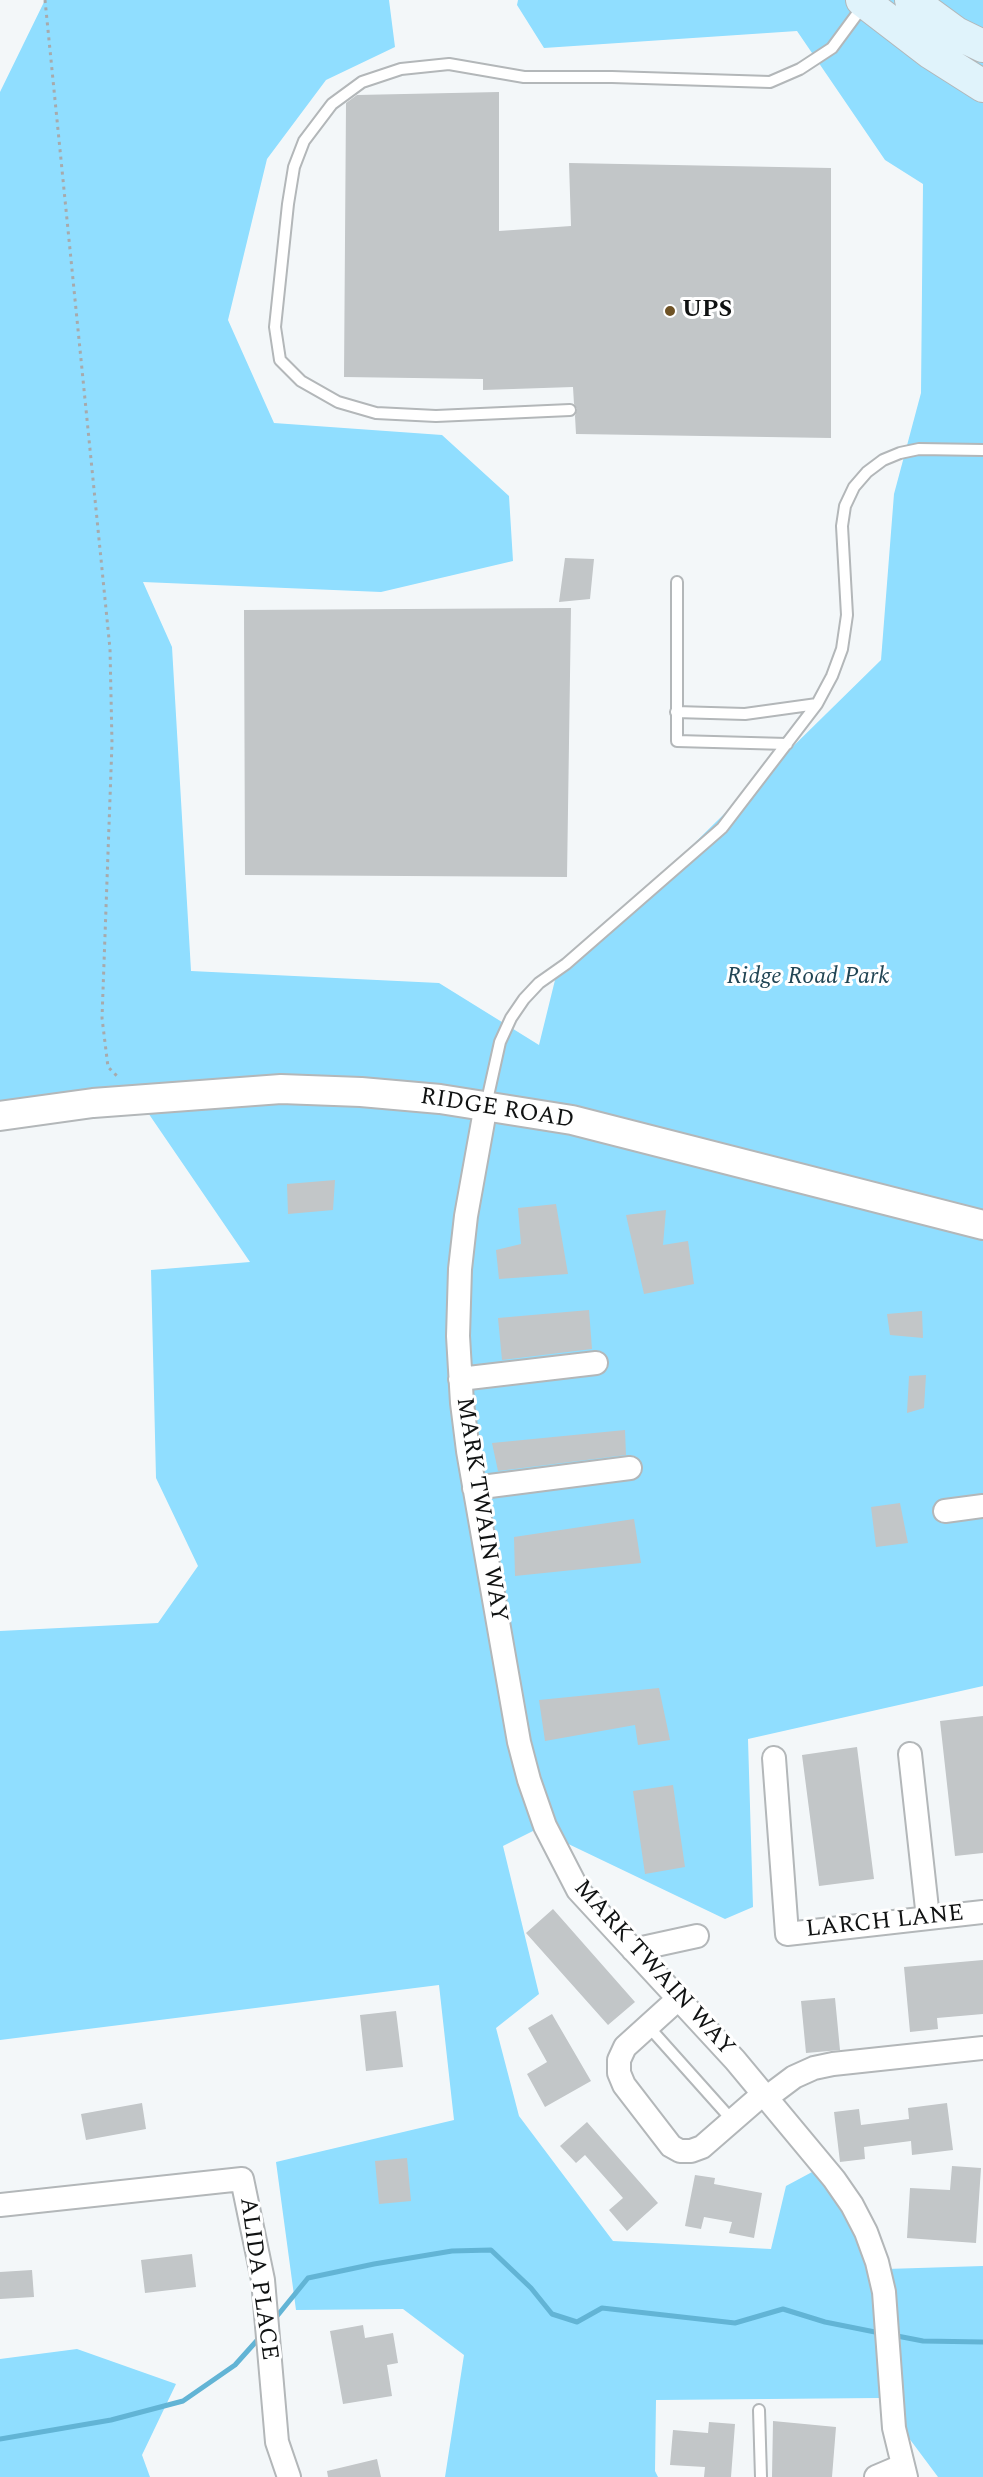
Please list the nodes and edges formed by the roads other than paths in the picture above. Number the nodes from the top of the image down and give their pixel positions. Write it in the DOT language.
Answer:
graph roads {
  1 [pos="911,0"];
  2 [pos="936,0"];
  3 [pos="866,1"];
  4 [pos="983,32"];
  5 [pos="983,46"];
  6 [pos="983,86"];
  7 [pos="570,410"];
  8 [pos="983,450"];
  9 [pos="677,582"];
  10 [pos="817,704"];
  11 [pos="676,712"];
  12 [pos="787,744"];
  13 [pos="486,1105"];
  14 [pos="0,1116"];
  15 [pos="983,1225"];
  16 [pos="596,1363"];
  17 [pos="460,1379"];
  18 [pos="630,1468"];
  19 [pos="474,1488"];
  20 [pos="983,1506"];
  21 [pos="945,1511"];
  22 [pos="910,1754"];
  23 [pos="774,1758"];
  24 [pos="983,1912"];
  25 [pos="928,1918"];
  26 [pos="697,1936"];
  27 [pos="633,1950"];
  28 [pos="678,1999"];
  29 [pos="648,2026"];
  30 [pos="983,2048"];
  31 [pos="765,2096"];
  32 [pos="732,2121"];
  33 [pos="0,2205"];
  34 [pos="759,2410"];
  35 [pos="904,2471"];
  36 [pos="289,2477"];
  37 [pos="761,2477"];
  38 [pos="876,2477"];
  1 -- 5 [label="main road"];
  2 -- 4 [label="main road"];
  3 -- 6 [label="main road"];
  3 -- 7 [label="lane"];
  8 -- 10 [label="lane"];
  9 -- 11 [label="lane"];
  10 -- 11 [label="lane"];
  10 -- 12 [label="lane"];
  11 -- 12 [label="lane"];
  12 -- 13 [label="lane"];
  13 -- 14 [label="street, RIDGE ROAD"];
  13 -- 15 [label="street, RIDGE ROAD"];
  13 -- 17 [label="street, MARK TWAIN WAY"];
  16 -- 17 [label="street"];
  17 -- 19 [label="street, MARK TWAIN WAY"];
  18 -- 19 [label="street"];
  19 -- 27 [label="street, MARK TWAIN WAY"];
  20 -- 21 [label="street"];
  22 -- 25 [label="street"];
  23 -- 25 [label="street, LARCH LANE"];
  24 -- 25 [label="street, LARCH LANE"];
  26 -- 27 [label="street"];
  27 -- 28 [label="street, MARK TWAIN WAY"];
  28 -- 29 [label="street"];
  28 -- 31 [label="street, MARK TWAIN WAY"];
  29 -- 32 [label="lane"];
  29 -- 32 [label="street"];
  30 -- 31 [label="street"];
  31 -- 32 [label="street"];
  31 -- 35 [label="street, MARK TWAIN WAY"];
  33 -- 36 [label="street, ALIDA PLACE"];
  34 -- 37 [label="lane"];
  35 -- 38 [label="street"];
}
